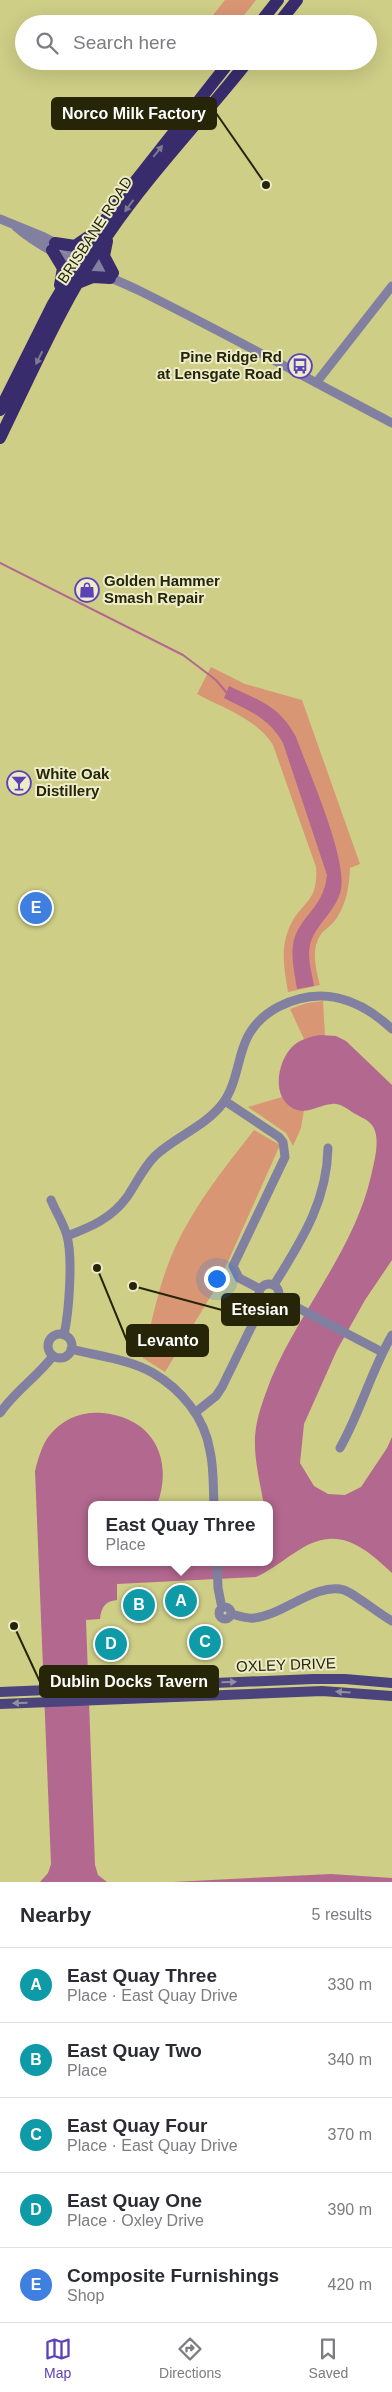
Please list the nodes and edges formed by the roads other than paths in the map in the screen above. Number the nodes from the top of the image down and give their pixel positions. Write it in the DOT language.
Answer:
graph roads {
  1 [pos="270,0"];
  2 [pos="278,0"];
  3 [pos="297,0"];
  4 [pos="261,15"];
  5 [pos="266,15"];
  6 [pos="285,15"];
  7 [pos="223,70"];
  8 [pos="240,70"];
  9 [pos="0,219"];
  10 [pos="103,232"];
  11 [pos="54,246"];
  12 [pos="84,262"];
  13 [pos="112,275"];
  14 [pos="78,283"];
  15 [pos="392,286"];
  16 [pos="54,304"];
  17 [pos="316,382"];
  18 [pos="0,410"];
  19 [pos="392,423"];
  20 [pos="0,438"];
  21 [pos="392,1029"];
  22 [pos="224,1101"];
  23 [pos="328,1148"];
  24 [pos="51,1200"];
  25 [pos="67,1236"];
  26 [pos="274,1285"];
  27 [pos="260,1289"];
  28 [pos="279,1298"];
  29 [pos="263,1303"];
  30 [pos="64,1335"];
  31 [pos="392,1335"];
  32 [pos="71,1349"];
  33 [pos="382,1352"];
  34 [pos="53,1356"];
  35 [pos="196,1412"];
  36 [pos="0,1413"];
  37 [pos="340,1448"];
  38 [pos="214,1501"];
  39 [pos="217,1566"];
  40 [pos="392,1621"];
  41 [pos="392,1683"];
  42 [pos="0,1692"];
  43 [pos="392,1696"];
  44 [pos="0,1704"];
  1 -- 4 [label="highway"];
  2 -- 5 [label="highway"];
  3 -- 6 [label="highway"];
  10 -- 7 [label="highway, BRISBANE ROAD, one-way"];
  8 -- 10 [label="highway, BRISBANE ROAD, one-way"];
  9 -- 11 [label="street"];
  10 -- 11 [label="highway"];
  10 -- 12 [label="highway, BRISBANE ROAD"];
  10 -- 13 [label="highway"];
  11 -- 12 [label="street"];
  11 -- 16 [label="highway"];
  12 -- 13 [label="street"];
  12 -- 14 [label="highway, BRISBANE ROAD"];
  12 -- 16 [label="highway, BRISBANE ROAD"];
  13 -- 14 [label="highway"];
  13 -- 17 [label="street"];
  14 -- 20 [label="highway, BRISBANE ROAD, one-way"];
  15 -- 17 [label="street"];
  16 -- 18 [label="highway, BRISBANE ROAD"];
  17 -- 19 [label="street"];
  21 -- 22 [label="street"];
  22 -- 25 [label="street"];
  22 -- 27 [label="street"];
  23 -- 26 [label="street"];
  24 -- 25 [label="street"];
  25 -- 30 [label="street"];
  26 -- 27 [label="street"];
  26 -- 28 [label="street"];
  27 -- 29 [label="street"];
  28 -- 29 [label="street"];
  28 -- 33 [label="street"];
  29 -- 35 [label="street"];
  30 -- 32 [label="street"];
  30 -- 34 [label="street"];
  31 -- 33 [label="street"];
  32 -- 34 [label="street"];
  32 -- 35 [label="street"];
  33 -- 37 [label="street"];
  34 -- 36 [label="street"];
  35 -- 38 [label="street"];
  39 -- 40 [label="street"];
  42 -- 41 [label="main road, OXLEY DRIVE, one-way"];
  43 -- 44 [label="main road, OXLEY DRIVE, one-way"];
}
